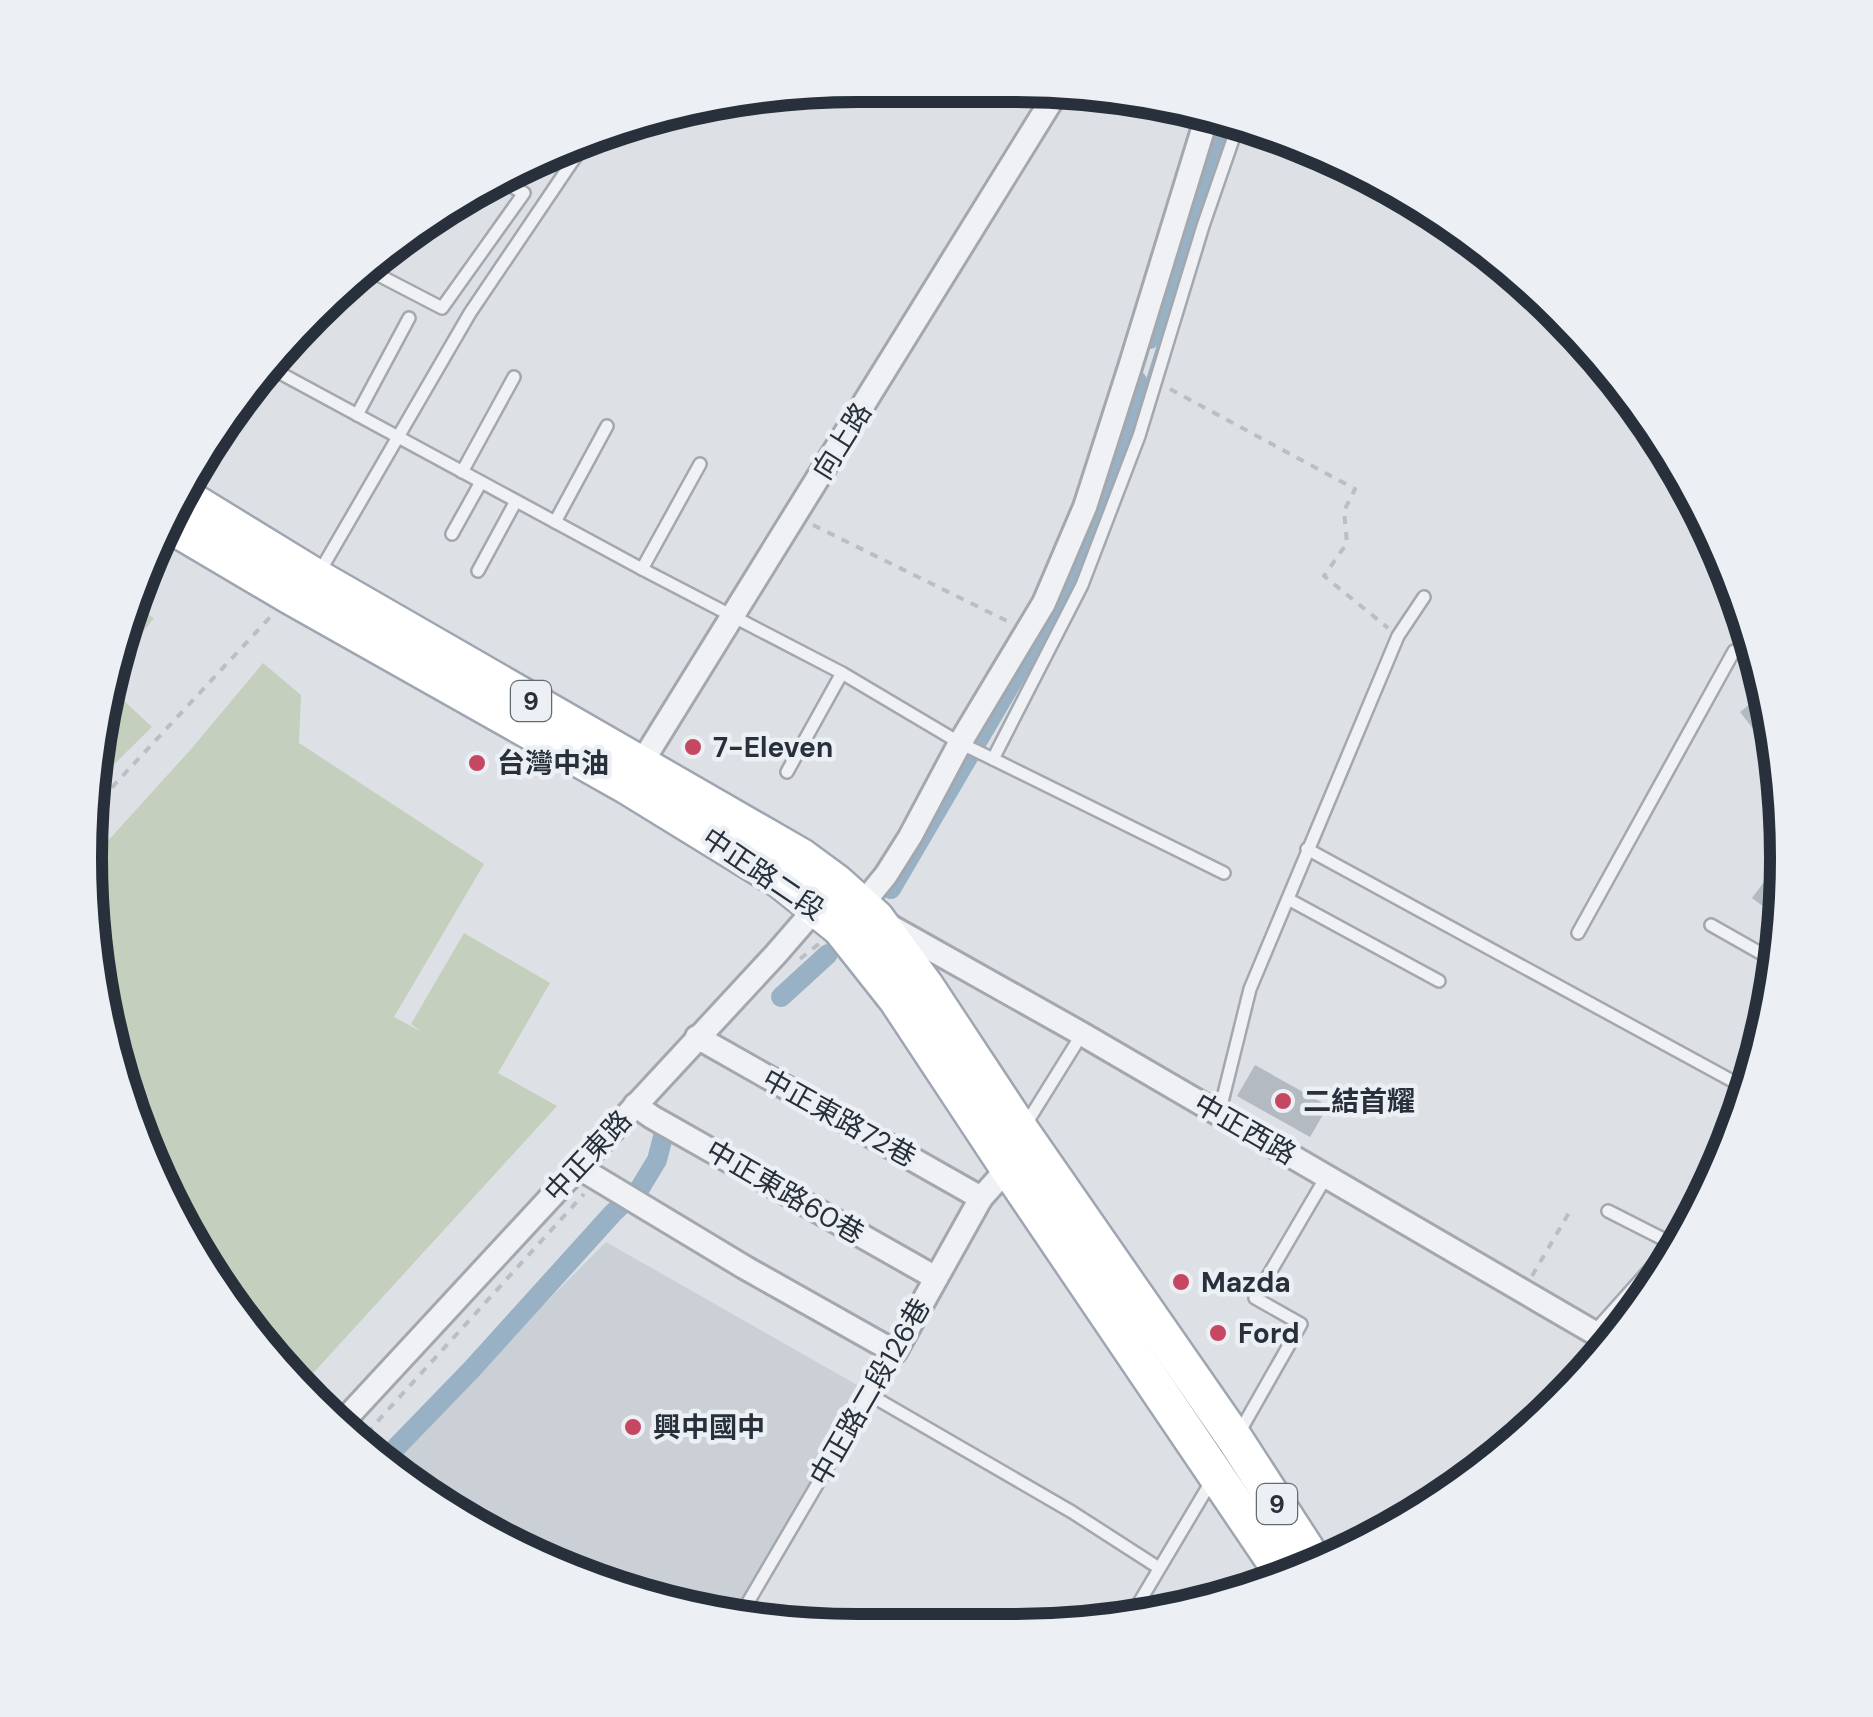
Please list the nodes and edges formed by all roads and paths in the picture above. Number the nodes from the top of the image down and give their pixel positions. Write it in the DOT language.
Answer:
graph roads {
  1 [pos="1049,103"];
  2 [pos="1204,127"];
  3 [pos="1234,135"];
  4 [pos="574,158"];
  5 [pos="512,187"];
  6 [pos="378,275"];
  7 [pos="410,318"];
  8 [pos="280,373"];
  9 [pos="514,377"];
  10 [pos="1157,382"];
  11 [pos="357,414"];
  12 [pos="607,426"];
  13 [pos="398,437"];
  14 [pos="700,464"];
  15 [pos="462,472"];
  16 [pos="481,482"];
  17 [pos="516,501"];
  18 [pos="191,503"];
  19 [pos="795,516"];
  20 [pos="555,522"];
  21 [pos="178,528"];
  22 [pos="452,534"];
  23 [pos="642,569"];
  24 [pos="478,571"];
  25 [pos="303,586"];
  26 [pos="1424,597"];
  27 [pos="733,618"];
  28 [pos="1028,631"];
  29 [pos="1398,636"];
  30 [pos="1742,655"];
  31 [pos="842,673"];
  32 [pos="960,742"];
  33 [pos="992,759"];
  34 [pos="786,772"];
  35 [pos="634,776"];
  36 [pos="105,795"];
  37 [pos="1308,849"];
  38 [pos="1224,873"];
  39 [pos="1288,899"];
  40 [pos="847,908"];
  41 [pos="1712,925"];
  42 [pos="1578,932"];
  43 [pos="1764,955"];
  44 [pos="1438,981"];
  45 [pos="1082,1034"];
  46 [pos="697,1038"];
  47 [pos="1736,1083"];
  48 [pos="635,1105"];
  49 [pos="1219,1114"];
  50 [pos="1022,1132"];
  51 [pos="578,1167"];
  52 [pos="1008,1168"];
  53 [pos="1326,1177"];
  54 [pos="981,1198"];
  55 [pos="1570,1211"];
  56 [pos="1608,1211"];
  57 [pos="1666,1241"];
  58 [pos="936,1278"];
  59 [pos="1522,1291"];
  60 [pos="1600,1336"];
  61 [pos="895,1352"];
  62 [pos="870,1396"];
  63 [pos="348,1416"];
  64 [pos="1236,1439"];
  65 [pos="1216,1473"];
  66 [pos="1310,1554"];
  67 [pos="1278,1567"];
  68 [pos="1159,1568"];
  69 [pos="1138,1604"];
  70 [pos="746,1606"];
  1 -- 19 [label="street, 向上路"];
  2 -- 28 [label="street, 中正東路"];
  3 -- 10 [label="lane"];
  4 -- 13 [label="lane"];
  5 -- 6 [label="lane"];
  7 -- 11 [label="lane"];
  8 -- 11 [label="lane"];
  9 -- 15 [label="lane"];
  10 -- 29 [label="path"];
  10 -- 33 [label="lane"];
  11 -- 13 [label="lane"];
  12 -- 20 [label="lane"];
  13 -- 15 [label="lane"];
  13 -- 25 [label="lane"];
  14 -- 23 [label="lane"];
  15 -- 16 [label="lane"];
  16 -- 17 [label="lane"];
  16 -- 22 [label="lane"];
  17 -- 20 [label="lane"];
  17 -- 24 [label="lane"];
  18 -- 25 [label="main road, 中正路二段 / 9"];
  19 -- 27 [label="street, 向上路"];
  19 -- 28 [label="path"];
  20 -- 23 [label="lane"];
  21 -- 25 [label="main road, 中正路二段 / 9"];
  23 -- 27 [label="lane"];
  25 -- 35 [label="main road, 中正路二段 / 9"];
  25 -- 36 [label="path"];
  26 -- 29 [label="lane"];
  27 -- 31 [label="lane"];
  27 -- 35 [label="street, 向上路"];
  28 -- 32 [label="street, 中正東路"];
  29 -- 37 [label="lane"];
  30 -- 42 [label="lane"];
  31 -- 32 [label="lane"];
  31 -- 34 [label="lane"];
  32 -- 33 [label="lane"];
  32 -- 40 [label="street, 中正東路"];
  33 -- 38 [label="lane"];
  35 -- 40 [label="main road, 中正路二段 / 9"];
  37 -- 39 [label="lane"];
  37 -- 47 [label="lane"];
  39 -- 44 [label="lane"];
  39 -- 49 [label="lane"];
  40 -- 45 [label="street, 中正西路"];
  40 -- 46 [label="street, 中正東路"];
  40 -- 50 [label="main road, 中正路二段 / 9"];
  40 -- 52 [label="main road, 中正路二段 / 9"];
  41 -- 43 [label="lane"];
  45 -- 49 [label="street, 中正西路"];
  45 -- 50 [label="lane"];
  46 -- 48 [label="street, 中正東路"];
  46 -- 54 [label="street, 中正東路72巷"];
  48 -- 51 [label="street, 中正東路"];
  48 -- 58 [label="street, 中正東路60巷"];
  49 -- 53 [label="street, 中正西路"];
  50 -- 64 [label="main road, 中正路二段 / 9"];
  51 -- 61 [label="street"];
  51 -- 63 [label="street, 中正東路"];
  52 -- 54 [label="street, 中正路二段126巷"];
  52 -- 65 [label="main road, 中正路二段 / 9"];
  53 -- 59 [label="street, 中正西路"];
  53 -- 64 [label="lane"];
  54 -- 58 [label="street, 中正路二段126巷"];
  55 -- 59 [label="path"];
  56 -- 57 [label="lane"];
  58 -- 61 [label="street, 中正路二段126巷"];
  59 -- 60 [label="street, 中正西路"];
  61 -- 62 [label="lane, 中正路二段126巷"];
  62 -- 68 [label="lane"];
  62 -- 70 [label="lane, 中正路二段126巷"];
  64 -- 65 [label="lane"];
  64 -- 66 [label="main road, 9"];
  65 -- 67 [label="main road, 9"];
  65 -- 68 [label="lane"];
  68 -- 69 [label="lane"];
}
